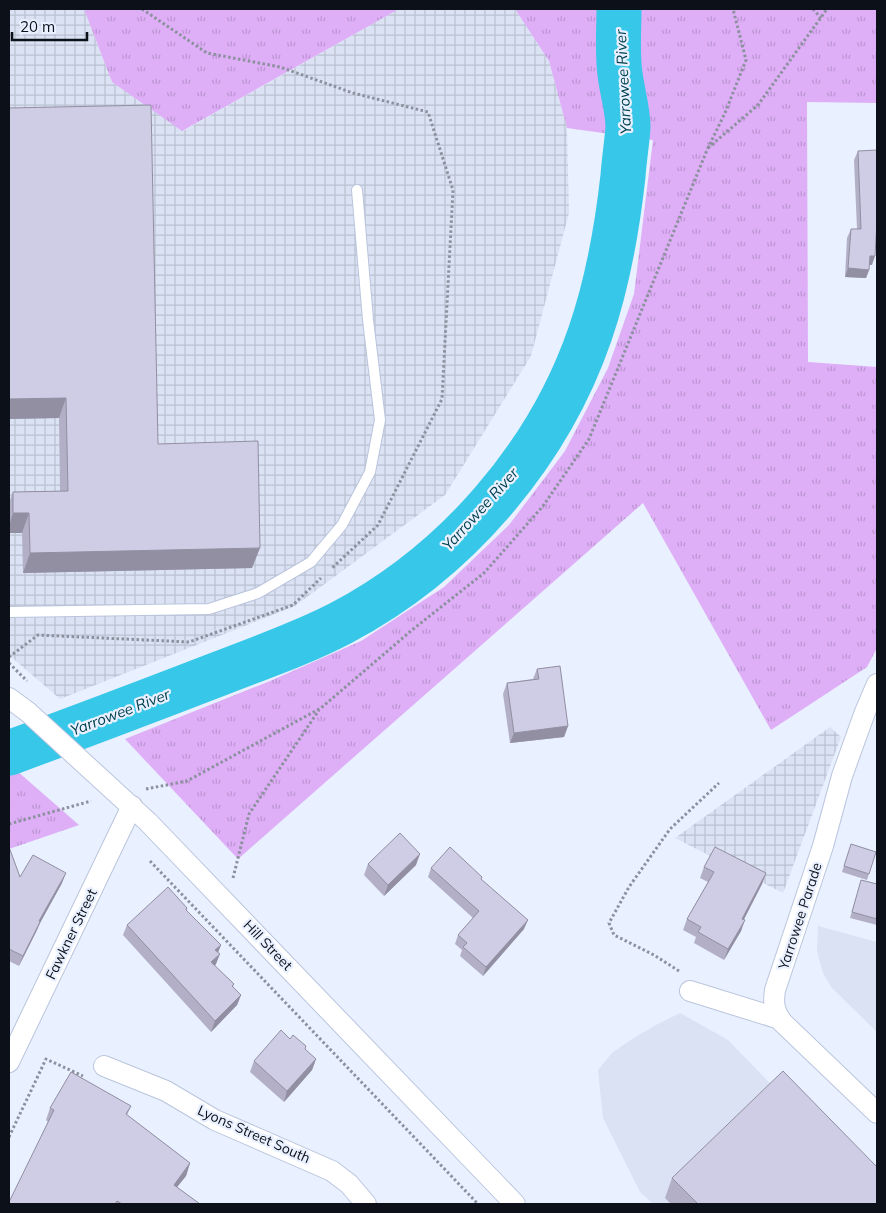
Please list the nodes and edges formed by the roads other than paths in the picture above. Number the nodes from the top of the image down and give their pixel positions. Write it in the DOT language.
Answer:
graph roads {
  1 [pos="357,190"];
  2 [pos="9,612"];
  3 [pos="877,684"];
  4 [pos="9,698"];
  5 [pos="132,806"];
  6 [pos="692,991"];
  7 [pos="780,1019"];
  8 [pos="9,1062"];
  9 [pos="104,1066"];
  10 [pos="877,1113"];
  11 [pos="366,1204"];
  12 [pos="515,1204"];
  1 -- 2 [label="lane"];
  3 -- 7 [label="street, Yarrowee Parade"];
  4 -- 5 [label="street, Hill Street"];
  5 -- 8 [label="street, Fawkner Street"];
  5 -- 12 [label="street, Hill Street"];
  6 -- 7 [label="street"];
  7 -- 10 [label="street"];
  9 -- 11 [label="street, Lyons Street South"];
}
